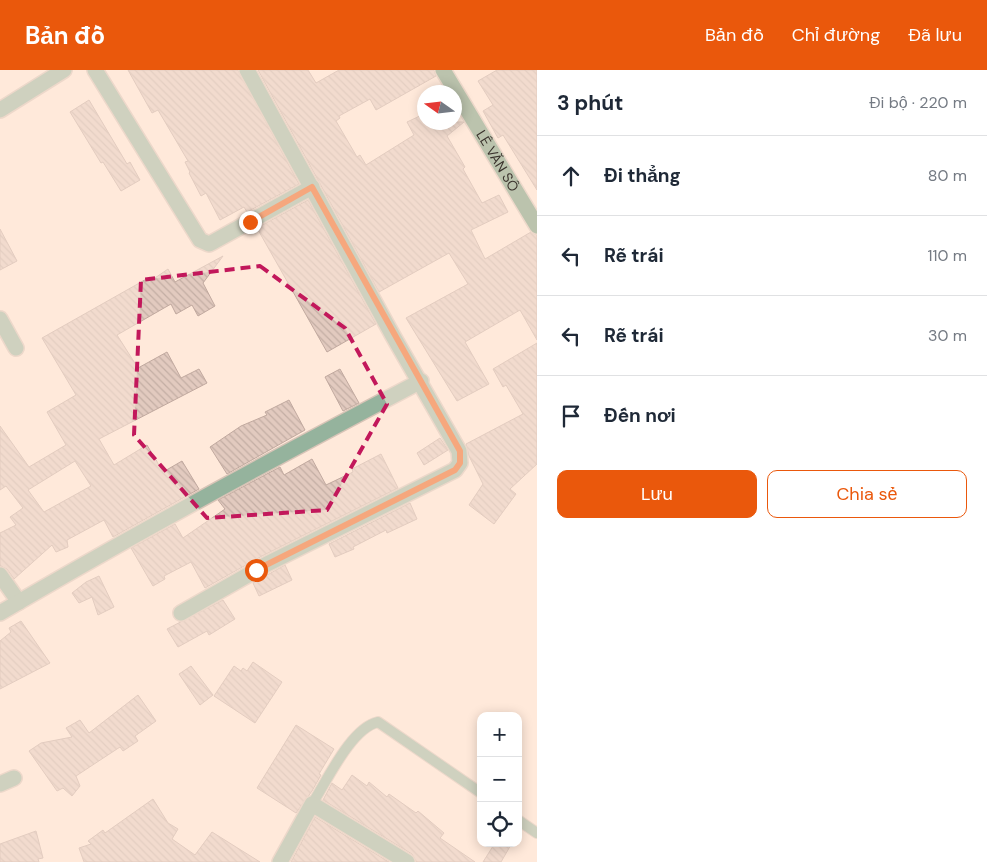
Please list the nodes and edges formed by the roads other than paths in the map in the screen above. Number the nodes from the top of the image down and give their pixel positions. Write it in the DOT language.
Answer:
graph roads {
  1 [pos="64,70"];
  2 [pos="95,70"];
  3 [pos="248,70"];
  4 [pos="443,70"];
  5 [pos="0,110"];
  6 [pos="312,187"];
  7 [pos="537,226"];
  8 [pos="0,319"];
  9 [pos="16,348"];
  10 [pos="420,381"];
  11 [pos="0,575"];
  12 [pos="18,602"];
  13 [pos="0,613"];
  14 [pos="180,613"];
  15 [pos="477,790"];
  16 [pos="312,804"];
  17 [pos="522,823"];
  18 [pos="537,834"];
  19 [pos="280,862"];
  20 [pos="407,862"];
  1 -- 5 [label="street"];
  2 -- 6 [label="street"];
  3 -- 6 [label="street"];
  4 -- 7 [label="street, LÊ VĂN SÔ"];
  6 -- 10 [label="street"];
  8 -- 9 [label="street"];
  10 -- 12 [label="street"];
  10 -- 14 [label="street"];
  11 -- 12 [label="street"];
  12 -- 13 [label="street"];
  15 -- 16 [label="lane"];
  16 -- 19 [label="street"];
  16 -- 20 [label="street"];
  17 -- 18 [label="lane"];
}
